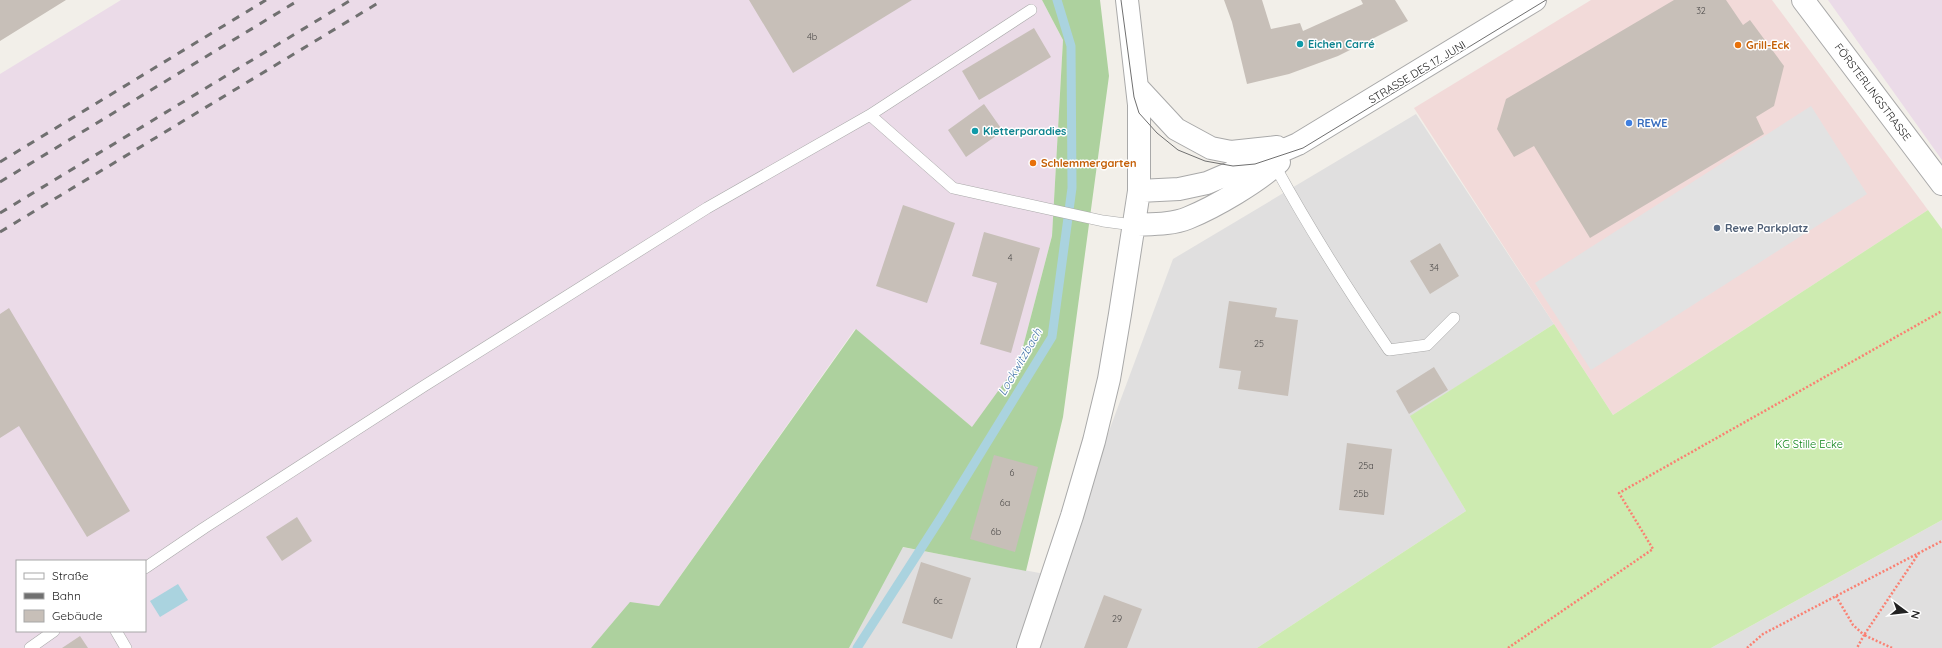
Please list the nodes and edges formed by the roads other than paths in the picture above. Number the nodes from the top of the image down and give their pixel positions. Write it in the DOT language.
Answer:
graph roads {
  1 [pos="1127,0"];
  2 [pos="1535,0"];
  3 [pos="1803,0"];
  4 [pos="1031,10"];
  5 [pos="1138,88"];
  6 [pos="870,115"];
  7 [pos="1298,144"];
  8 [pos="1275,166"];
  9 [pos="1942,184"];
  10 [pos="1139,191"];
  11 [pos="1133,225"];
  12 [pos="1454,318"];
  13 [pos="146,567"];
  14 [pos="53,632"];
  15 [pos="117,632"];
  16 [pos="30,648"];
  17 [pos="126,648"];
  18 [pos="1028,648"];
  1 -- 5 [label="street"];
  2 -- 7 [label="street, STRASSE DES 17. JUNI"];
  3 -- 9 [label="street, FÖRSTERLINGSTRASSE"];
  4 -- 6 [label="lane"];
  5 -- 7 [label="street"];
  5 -- 10 [label="street"];
  6 -- 11 [label="lane"];
  6 -- 13 [label="lane"];
  7 -- 8 [label="street, STRASSE DES 17. JUNI"];
  7 -- 10 [label="street, STRASSE DES 17. JUNI"];
  8 -- 11 [label="street, STRASSE DES 17. JUNI"];
  8 -- 12 [label="lane"];
  10 -- 11 [label="street"];
  11 -- 18 [label="street"];
  14 -- 16 [label="lane"];
  15 -- 17 [label="lane"];
}
